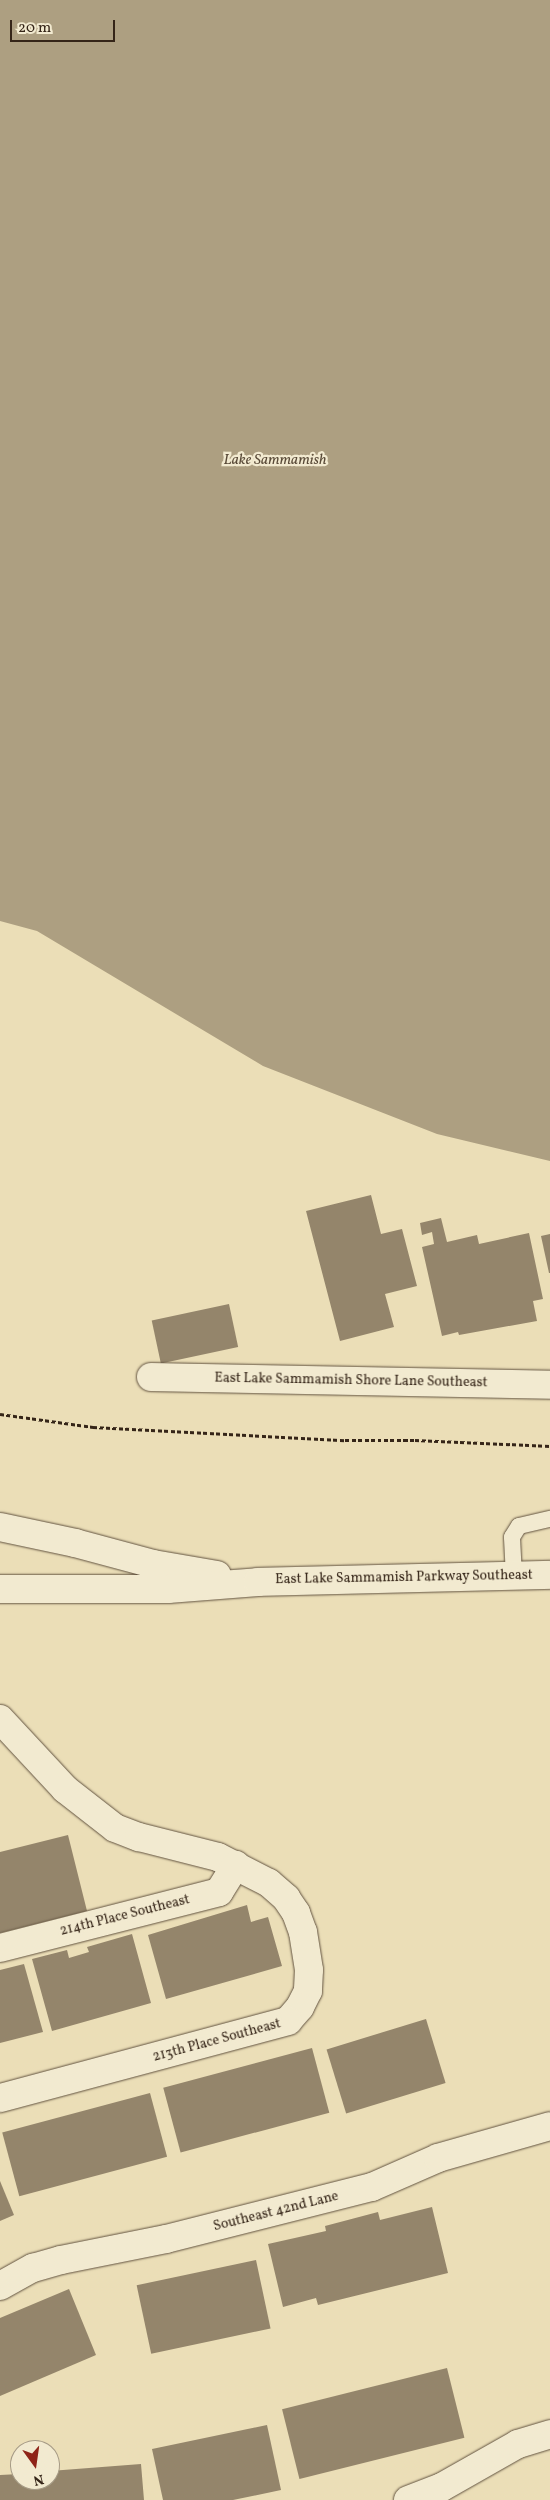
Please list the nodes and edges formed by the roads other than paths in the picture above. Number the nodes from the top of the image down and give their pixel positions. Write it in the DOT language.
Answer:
graph roads {
  1 [pos="151,1377"];
  2 [pos="550,1385"];
  3 [pos="550,1518"];
  4 [pos="0,1527"];
  5 [pos="550,1575"];
  6 [pos="514,1576"];
  7 [pos="258,1582"];
  8 [pos="0,1589"];
  9 [pos="0,1719"];
  10 [pos="236,1865"];
  11 [pos="0,1948"];
  12 [pos="0,2098"];
  13 [pos="550,2126"];
  14 [pos="0,2286"];
  15 [pos="550,2434"];
  16 [pos="408,2500"];
  1 -- 2 [label="street, East Lake Sammamish Shore Lane Southeast"];
  3 -- 6 [label="lane"];
  4 -- 7 [label="street, East Lake Sammamish Parkway Southeast"];
  5 -- 6 [label="street, East Lake Sammamish Parkway Southeast"];
  6 -- 7 [label="street, East Lake Sammamish Parkway Southeast"];
  7 -- 8 [label="street, East Lake Sammamish Parkway Southeast"];
  9 -- 10 [label="street, 213th Place Southeast"];
  10 -- 11 [label="street, 214th Place Southeast"];
  10 -- 12 [label="street, 213th Place Southeast"];
  13 -- 14 [label="street, Southeast 42nd Lane"];
  15 -- 16 [label="street"];
}
